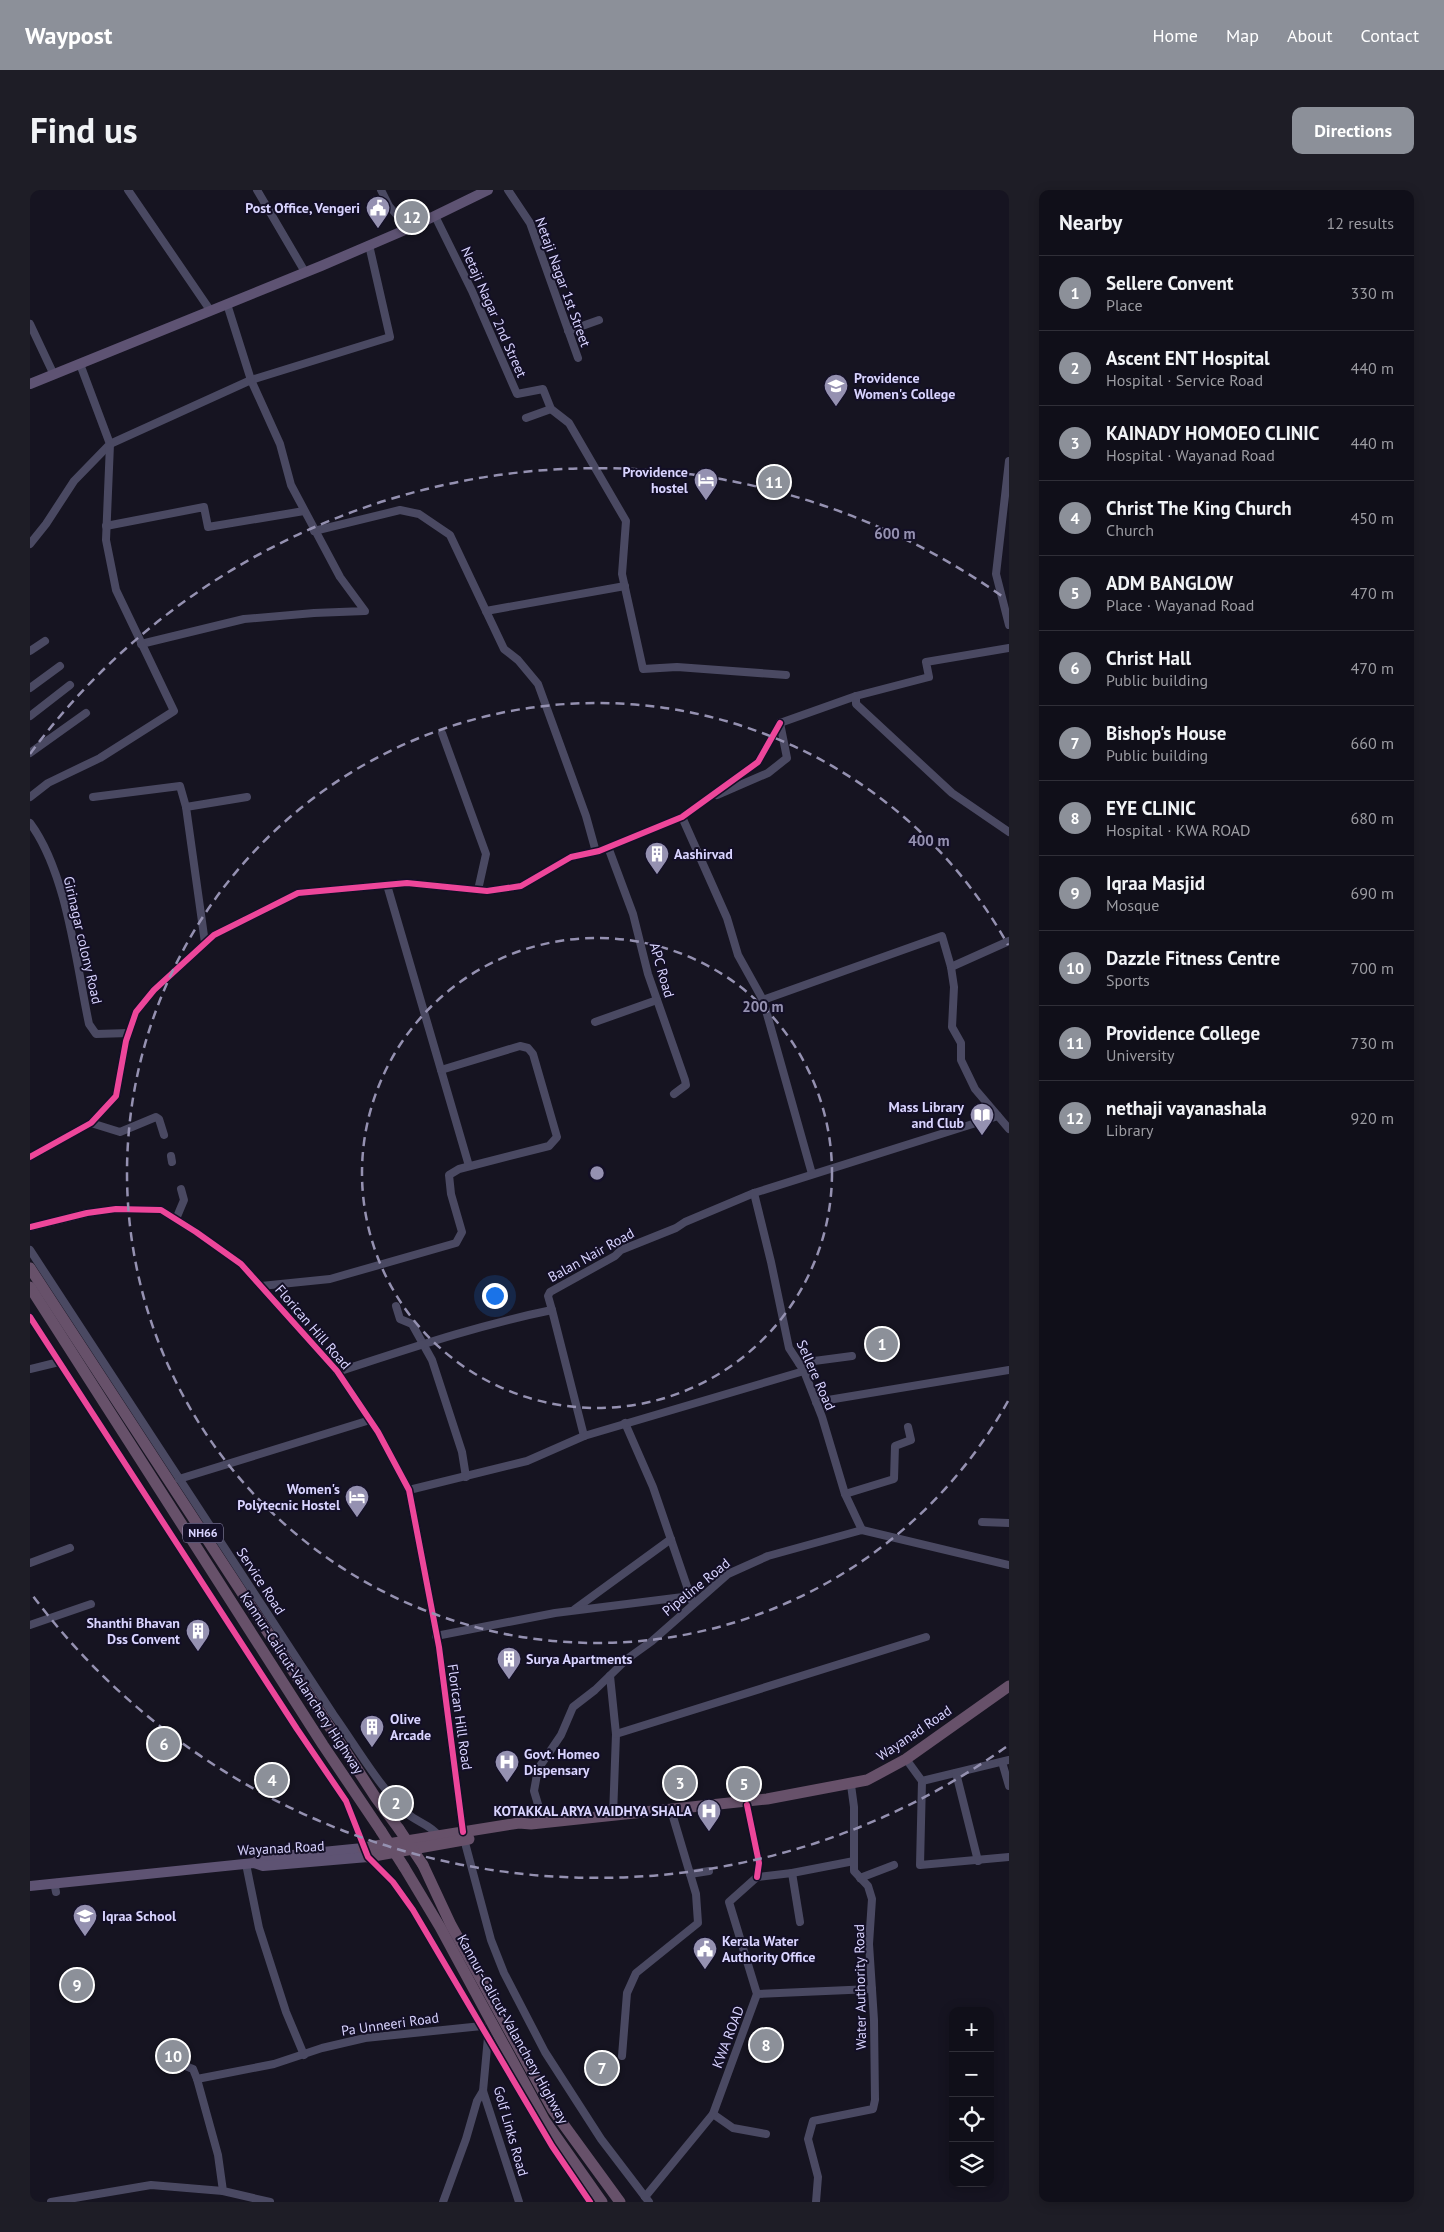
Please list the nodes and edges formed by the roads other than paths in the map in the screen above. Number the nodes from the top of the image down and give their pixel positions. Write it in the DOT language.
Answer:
graph roads {
  1 [pos="128,190"];
  2 [pos="257,190"];
  3 [pos="381,190"];
  4 [pos="488,190"];
  5 [pos="508,190"];
  6 [pos="435,216"];
  7 [pos="408,228"];
  8 [pos="369,244"];
  9 [pos="306,272"];
  10 [pos="227,304"];
  11 [pos="210,310"];
  12 [pos="599,320"];
  13 [pos="30,324"];
  14 [pos="568,331"];
  15 [pos="578,358"];
  16 [pos="80,364"];
  17 [pos="54,375"];
  18 [pos="251,380"];
  19 [pos="30,384"];
  20 [pos="551,409"];
  21 [pos="526,418"];
  22 [pos="110,444"];
  23 [pos="1009,461"];
  24 [pos="304,511"];
  25 [pos="106,526"];
  26 [pos="314,531"];
  27 [pos="30,544"];
  28 [pos="625,586"];
  29 [pos="486,611"];
  30 [pos="1009,625"];
  31 [pos="44,641"];
  32 [pos="141,644"];
  33 [pos="1009,648"];
  34 [pos="30,651"];
  35 [pos="60,666"];
  36 [pos="786,675"];
  37 [pos="70,685"];
  38 [pos="30,688"];
  39 [pos="856,696"];
  40 [pos="86,713"];
  41 [pos="30,716"];
  42 [pos="780,723"];
  43 [pos="442,733"];
  44 [pos="30,753"];
  45 [pos="30,797"];
  46 [pos="92,797"];
  47 [pos="247,797"];
  48 [pos="706,800"];
  49 [pos="186,807"];
  50 [pos="682,817"];
  51 [pos="30,823"];
  52 [pos="1009,832"];
  53 [pos="608,847"];
  54 [pos="596,852"];
  55 [pos="387,885"];
  56 [pos="478,890"];
  57 [pos="1009,941"];
  58 [pos="205,943"];
  59 [pos="951,967"];
  60 [pos="657,1000"];
  61 [pos="763,1000"];
  62 [pos="595,1022"];
  63 [pos="129,1033"];
  64 [pos="441,1070"];
  65 [pos="674,1094"];
  66 [pos="998,1116"];
  67 [pos="91,1123"];
  68 [pos="1009,1129"];
  69 [pos="164,1135"];
  70 [pos="30,1157"];
  71 [pos="469,1166"];
  72 [pos="812,1174"];
  73 [pos="181,1189"];
  74 [pos="754,1193"];
  75 [pos="176,1219"];
  76 [pos="30,1227"];
  77 [pos="30,1250"];
  78 [pos="30,1268"];
  79 [pos="261,1286"];
  80 [pos="30,1287"];
  81 [pos="396,1306"];
  82 [pos="552,1310"];
  83 [pos="30,1317"];
  84 [pos="424,1344"];
  85 [pos="852,1356"];
  86 [pos="59,1362"];
  87 [pos="799,1363"];
  88 [pos="30,1369"];
  89 [pos="1009,1370"];
  90 [pos="337,1372"];
  91 [pos="804,1372"];
  92 [pos="816,1402"];
  93 [pos="370,1420"];
  94 [pos="625,1423"];
  95 [pos="908,1427"];
  96 [pos="584,1436"];
  97 [pos="466,1477"];
  98 [pos="179,1479"];
  99 [pos="410,1490"];
  100 [pos="844,1494"];
  101 [pos="982,1522"];
  102 [pos="1009,1523"];
  103 [pos="862,1530"];
  104 [pos="671,1539"];
  105 [pos="70,1548"];
  106 [pos="30,1563"];
  107 [pos="1009,1565"];
  108 [pos="691,1596"];
  109 [pos="92,1604"];
  110 [pos="692,1605"];
  111 [pos="573,1610"];
  112 [pos="30,1625"];
  113 [pos="436,1636"];
  114 [pos="926,1637"];
  115 [pos="610,1676"];
  116 [pos="1009,1686"];
  117 [pos="616,1734"];
  118 [pos="906,1759"];
  119 [pos="1006,1761"];
  120 [pos="956,1772"];
  121 [pos="922,1781"];
  122 [pos="851,1785"];
  123 [pos="1009,1786"];
  124 [pos="671,1810"];
  125 [pos="612,1816"];
  126 [pos="543,1821"];
  127 [pos="437,1836"];
  128 [pos="463,1836"];
  129 [pos="365,1852"];
  130 [pos="1009,1858"];
  131 [pos="978,1861"];
  132 [pos="854,1862"];
  133 [pos="250,1864"];
  134 [pos="894,1865"];
  135 [pos="708,1871"];
  136 [pos="792,1873"];
  137 [pos="690,1874"];
  138 [pos="860,1878"];
  139 [pos="30,1886"];
  140 [pos="800,1922"];
  141 [pos="872,1989"];
  142 [pos="758,1994"];
  143 [pos="482,2026"];
  144 [pos="488,2037"];
  145 [pos="176,2048"];
  146 [pos="304,2055"];
  147 [pos="622,2056"];
  148 [pos="197,2079"];
  149 [pos="483,2091"];
  150 [pos="713,2114"];
  151 [pos="766,2134"];
  152 [pos="223,2191"];
  153 [pos="647,2200"];
  154 [pos="51,2202"];
  155 [pos="270,2202"];
  156 [pos="443,2202"];
  157 [pos="519,2202"];
  158 [pos="590,2202"];
  159 [pos="602,2202"];
  160 [pos="620,2202"];
  161 [pos="816,2202"];
  1 -- 11 [label="street"];
  2 -- 9 [label="street"];
  3 -- 7 [label="street"];
  4 -- 6 [label="main road"];
  5 -- 14 [label="street, Netaji Nagar 1st Street"];
  6 -- 7 [label="main road"];
  6 -- 20 [label="street, Netaji Nagar 2nd Street"];
  7 -- 8 [label="main road"];
  8 -- 9 [label="main road"];
  8 -- 18 [label="street"];
  9 -- 10 [label="main road"];
  10 -- 11 [label="main road"];
  10 -- 18 [label="street"];
  11 -- 16 [label="main road"];
  12 -- 14 [label="street"];
  13 -- 17 [label="street"];
  14 -- 15 [label="street, Netaji Nagar 1st Street"];
  16 -- 17 [label="main road"];
  16 -- 22 [label="street"];
  17 -- 19 [label="main road"];
  18 -- 22 [label="street"];
  18 -- 24 [label="street"];
  20 -- 21 [label="street"];
  20 -- 28 [label="street, Netaji Nagar 2nd Street"];
  22 -- 25 [label="street"];
  22 -- 27 [label="street"];
  23 -- 30 [label="street"];
  24 -- 25 [label="street"];
  24 -- 26 [label="street"];
  25 -- 32 [label="street"];
  26 -- 29 [label="street"];
  26 -- 32 [label="street"];
  28 -- 29 [label="street"];
  28 -- 36 [label="street, Netaji Nagar 2nd Street"];
  29 -- 54 [label="street"];
  31 -- 34 [label="street"];
  32 -- 45 [label="street"];
  33 -- 39 [label="street"];
  35 -- 38 [label="street"];
  37 -- 41 [label="street"];
  39 -- 42 [label="street"];
  39 -- 52 [label="street"];
  40 -- 44 [label="street"];
  42 -- 48 [label="street"];
  42 -- 48 [label="street"];
  43 -- 56 [label="street"];
  46 -- 49 [label="street"];
  47 -- 49 [label="street"];
  48 -- 50 [label="street"];
  49 -- 58 [label="street"];
  50 -- 53 [label="street"];
  50 -- 61 [label="street"];
  51 -- 63 [label="street, Girinagar colony Road"];
  53 -- 54 [label="street"];
  53 -- 60 [label="street, APC Road"];
  54 -- 56 [label="street"];
  55 -- 56 [label="street"];
  55 -- 58 [label="street"];
  55 -- 64 [label="street"];
  57 -- 59 [label="street"];
  58 -- 63 [label="street"];
  59 -- 61 [label="street"];
  59 -- 66 [label="street"];
  60 -- 62 [label="street"];
  60 -- 65 [label="street, APC Road"];
  61 -- 72 [label="street"];
  63 -- 67 [label="street"];
  64 -- 71 [label="street"];
  64 -- 71 [label="street"];
  66 -- 68 [label="street"];
  66 -- 72 [label="street"];
  67 -- 69 [label="street"];
  67 -- 70 [label="street"];
  71 -- 79 [label="street"];
  72 -- 74 [label="street"];
  73 -- 75 [label="street"];
  74 -- 82 [label="street, Balan Nair Road"];
  74 -- 87 [label="street, Sellere Road"];
  75 -- 76 [label="street, Florican Hill Road"];
  75 -- 79 [label="street, Florican Hill Road"];
  77 -- 98 [label="street, Service Road"];
  78 -- 160 [label="highway, Kannur-Calicut-Valanchery Highway / NH66, bridge"];
  79 -- 90 [label="street, Florican Hill Road"];
  80 -- 159 [label="highway, Kannur-Calicut-Valanchery Highway / NH66, bridge"];
  81 -- 84 [label="street"];
  82 -- 84 [label="street"];
  82 -- 96 [label="street, Balan Nair Road"];
  83 -- 86 [label="street"];
  84 -- 90 [label="street"];
  84 -- 97 [label="street"];
  85 -- 87 [label="street"];
  86 -- 88 [label="street"];
  86 -- 129 [label="street"];
  87 -- 91 [label="street, Sellere Road"];
  89 -- 92 [label="street"];
  90 -- 93 [label="street, Florican Hill Road"];
  91 -- 92 [label="street, Sellere Road"];
  91 -- 94 [label="street"];
  92 -- 100 [label="street, Sellere Road"];
  93 -- 98 [label="street"];
  93 -- 99 [label="street, Florican Hill Road"];
  94 -- 96 [label="street"];
  94 -- 104 [label="street"];
  95 -- 100 [label="street"];
  96 -- 97 [label="street"];
  97 -- 99 [label="street"];
  98 -- 127 [label="street, Service Road"];
  99 -- 113 [label="street, Florican Hill Road"];
  100 -- 103 [label="street, Sellere Road"];
  101 -- 102 [label="street"];
  103 -- 107 [label="street, Pipeline Road"];
  103 -- 110 [label="street, Pipeline Road"];
  104 -- 108 [label="street"];
  104 -- 111 [label="street"];
  105 -- 106 [label="street"];
  108 -- 110 [label="street"];
  108 -- 111 [label="street"];
  109 -- 112 [label="street"];
  110 -- 115 [label="street, Pipeline Road"];
  111 -- 113 [label="street"];
  113 -- 128 [label="street, Florican Hill Road"];
  114 -- 117 [label="street"];
  115 -- 117 [label="street"];
  115 -- 126 [label="street, Pipeline Road"];
  116 -- 118 [label="highway, Wayanad Road"];
  117 -- 125 [label="street"];
  118 -- 121 [label="street"];
  118 -- 122 [label="highway, Wayanad Road"];
  119 -- 120 [label="street"];
  119 -- 123 [label="street"];
  120 -- 121 [label="street"];
  120 -- 131 [label="street"];
  121 -- 131 [label="street"];
  122 -- 124 [label="highway, Wayanad Road"];
  122 -- 132 [label="street, Water Authority Road"];
  124 -- 125 [label="highway, Wayanad Road"];
  124 -- 137 [label="street"];
  125 -- 126 [label="highway, Wayanad Road"];
  126 -- 128 [label="highway, Wayanad Road"];
  127 -- 128 [label="highway, Wayanad Road"];
  127 -- 129 [label="highway, Wayanad Road"];
  128 -- 129 [label="highway, Wayanad Road"];
  128 -- 153 [label="street, Florican Hill Road"];
  129 -- 133 [label="main road, Wayanad Road"];
  129 -- 143 [label="street"];
  130 -- 131 [label="street"];
  132 -- 136 [label="street"];
  132 -- 138 [label="street, Water Authority Road"];
  133 -- 139 [label="main road, Wayanad Road"];
  133 -- 146 [label="street"];
  134 -- 138 [label="street"];
  135 -- 137 [label="street"];
  136 -- 140 [label="street"];
  136 -- 142 [label="street, KWA ROAD"];
  137 -- 147 [label="street"];
  138 -- 141 [label="street, Water Authority Road"];
  141 -- 142 [label="street"];
  141 -- 161 [label="street, Water Authority Road"];
  142 -- 150 [label="street, KWA ROAD"];
  143 -- 144 [label="street"];
  143 -- 146 [label="street, Pa Unneeri Road"];
  144 -- 149 [label="street, Golf Links Road"];
  144 -- 158 [label="street"];
  145 -- 148 [label="street"];
  146 -- 148 [label="street, Pa Unneeri Road"];
  148 -- 152 [label="street"];
  149 -- 156 [label="street"];
  149 -- 157 [label="street, Golf Links Road"];
  150 -- 151 [label="street"];
  150 -- 153 [label="street, KWA ROAD"];
  152 -- 154 [label="street"];
  152 -- 155 [label="street"];
}
